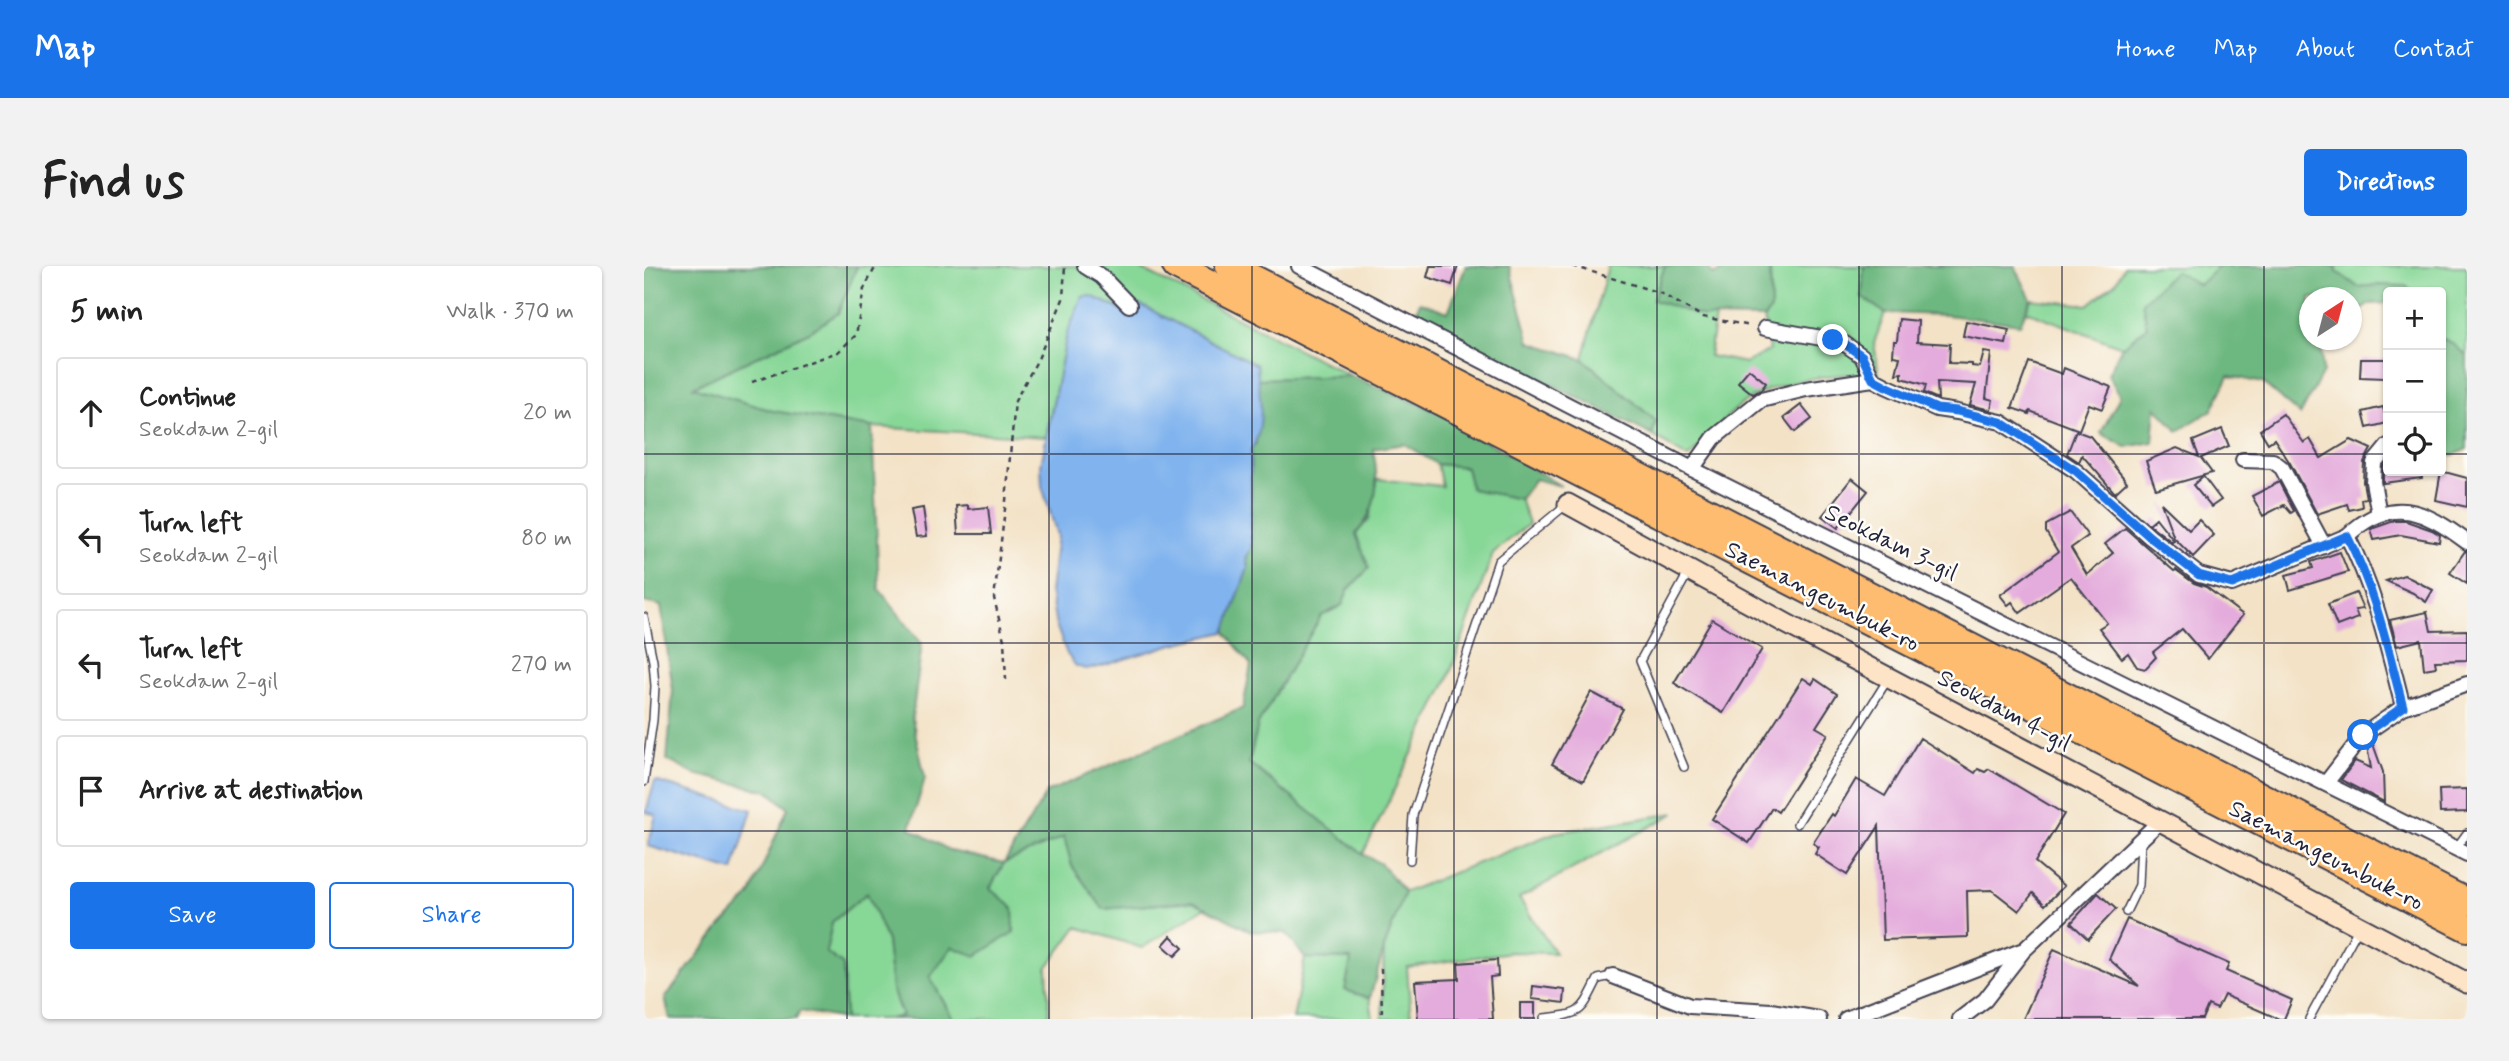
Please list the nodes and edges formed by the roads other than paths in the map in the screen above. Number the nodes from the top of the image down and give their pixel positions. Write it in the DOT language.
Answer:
graph roads {
  1 [pos="1085,266"];
  2 [pos="1176,266"];
  3 [pos="1229,266"];
  4 [pos="1299,266"];
  5 [pos="1129,305"];
  6 [pos="1765,328"];
  7 [pos="1873,379"];
  8 [pos="2383,452"];
  9 [pos="2243,460"];
  10 [pos="1692,469"];
  11 [pos="1568,504"];
  12 [pos="2379,514"];
  13 [pos="2347,536"];
  14 [pos="2467,542"];
  15 [pos="2324,546"];
  16 [pos="1689,570"];
  17 [pos="644,617"];
  18 [pos="1889,678"];
  19 [pos="2467,684"];
  20 [pos="2403,707"];
  21 [pos="1684,767"];
  22 [pos="644,782"];
  23 [pos="2326,783"];
  24 [pos="2159,822"];
  25 [pos="1797,824"];
  26 [pos="2467,833"];
  27 [pos="2141,839"];
  28 [pos="2461,851"];
  29 [pos="1410,860"];
  30 [pos="2467,902"];
  31 [pos="2126,912"];
  32 [pos="2360,926"];
  33 [pos="2467,928"];
  34 [pos="2022,951"];
  35 [pos="1613,976"];
  36 [pos="2467,983"];
  37 [pos="1544,1018"];
  38 [pos="1819,1019"];
  39 [pos="1846,1019"];
  40 [pos="1960,1019"];
  41 [pos="2309,1019"];
  1 -- 5 [label="street"];
  2 -- 33 [label="highway, Saemangeumbuk-ro"];
  3 -- 30 [label="highway, Saemangeumbuk-ro"];
  4 -- 10 [label="street, Seokdam 3-gil"];
  6 -- 7 [label="street"];
  7 -- 10 [label="street"];
  7 -- 15 [label="street"];
  8 -- 12 [label="street"];
  9 -- 15 [label="street"];
  10 -- 23 [label="street, Seokdam 3-gil"];
  11 -- 16 [label="street, Seokdam 4-gil"];
  11 -- 29 [label="lane"];
  12 -- 13 [label="street"];
  12 -- 14 [label="street"];
  13 -- 15 [label="street"];
  13 -- 20 [label="street"];
  16 -- 18 [label="street, Seokdam 4-gil"];
  16 -- 21 [label="lane"];
  17 -- 22 [label="lane"];
  18 -- 24 [label="street, Seokdam 4-gil"];
  18 -- 25 [label="lane"];
  19 -- 20 [label="street"];
  20 -- 23 [label="street"];
  23 -- 28 [label="street, Seokdam 3-gil"];
  24 -- 27 [label="street"];
  24 -- 32 [label="street, Seokdam 4-gil"];
  26 -- 28 [label="lane"];
  27 -- 31 [label="lane"];
  27 -- 34 [label="street"];
  32 -- 36 [label="street, Seokdam 4-gil"];
  32 -- 41 [label="lane"];
  34 -- 39 [label="street"];
  34 -- 40 [label="street"];
  35 -- 37 [label="lane"];
  35 -- 38 [label="street"];
}
